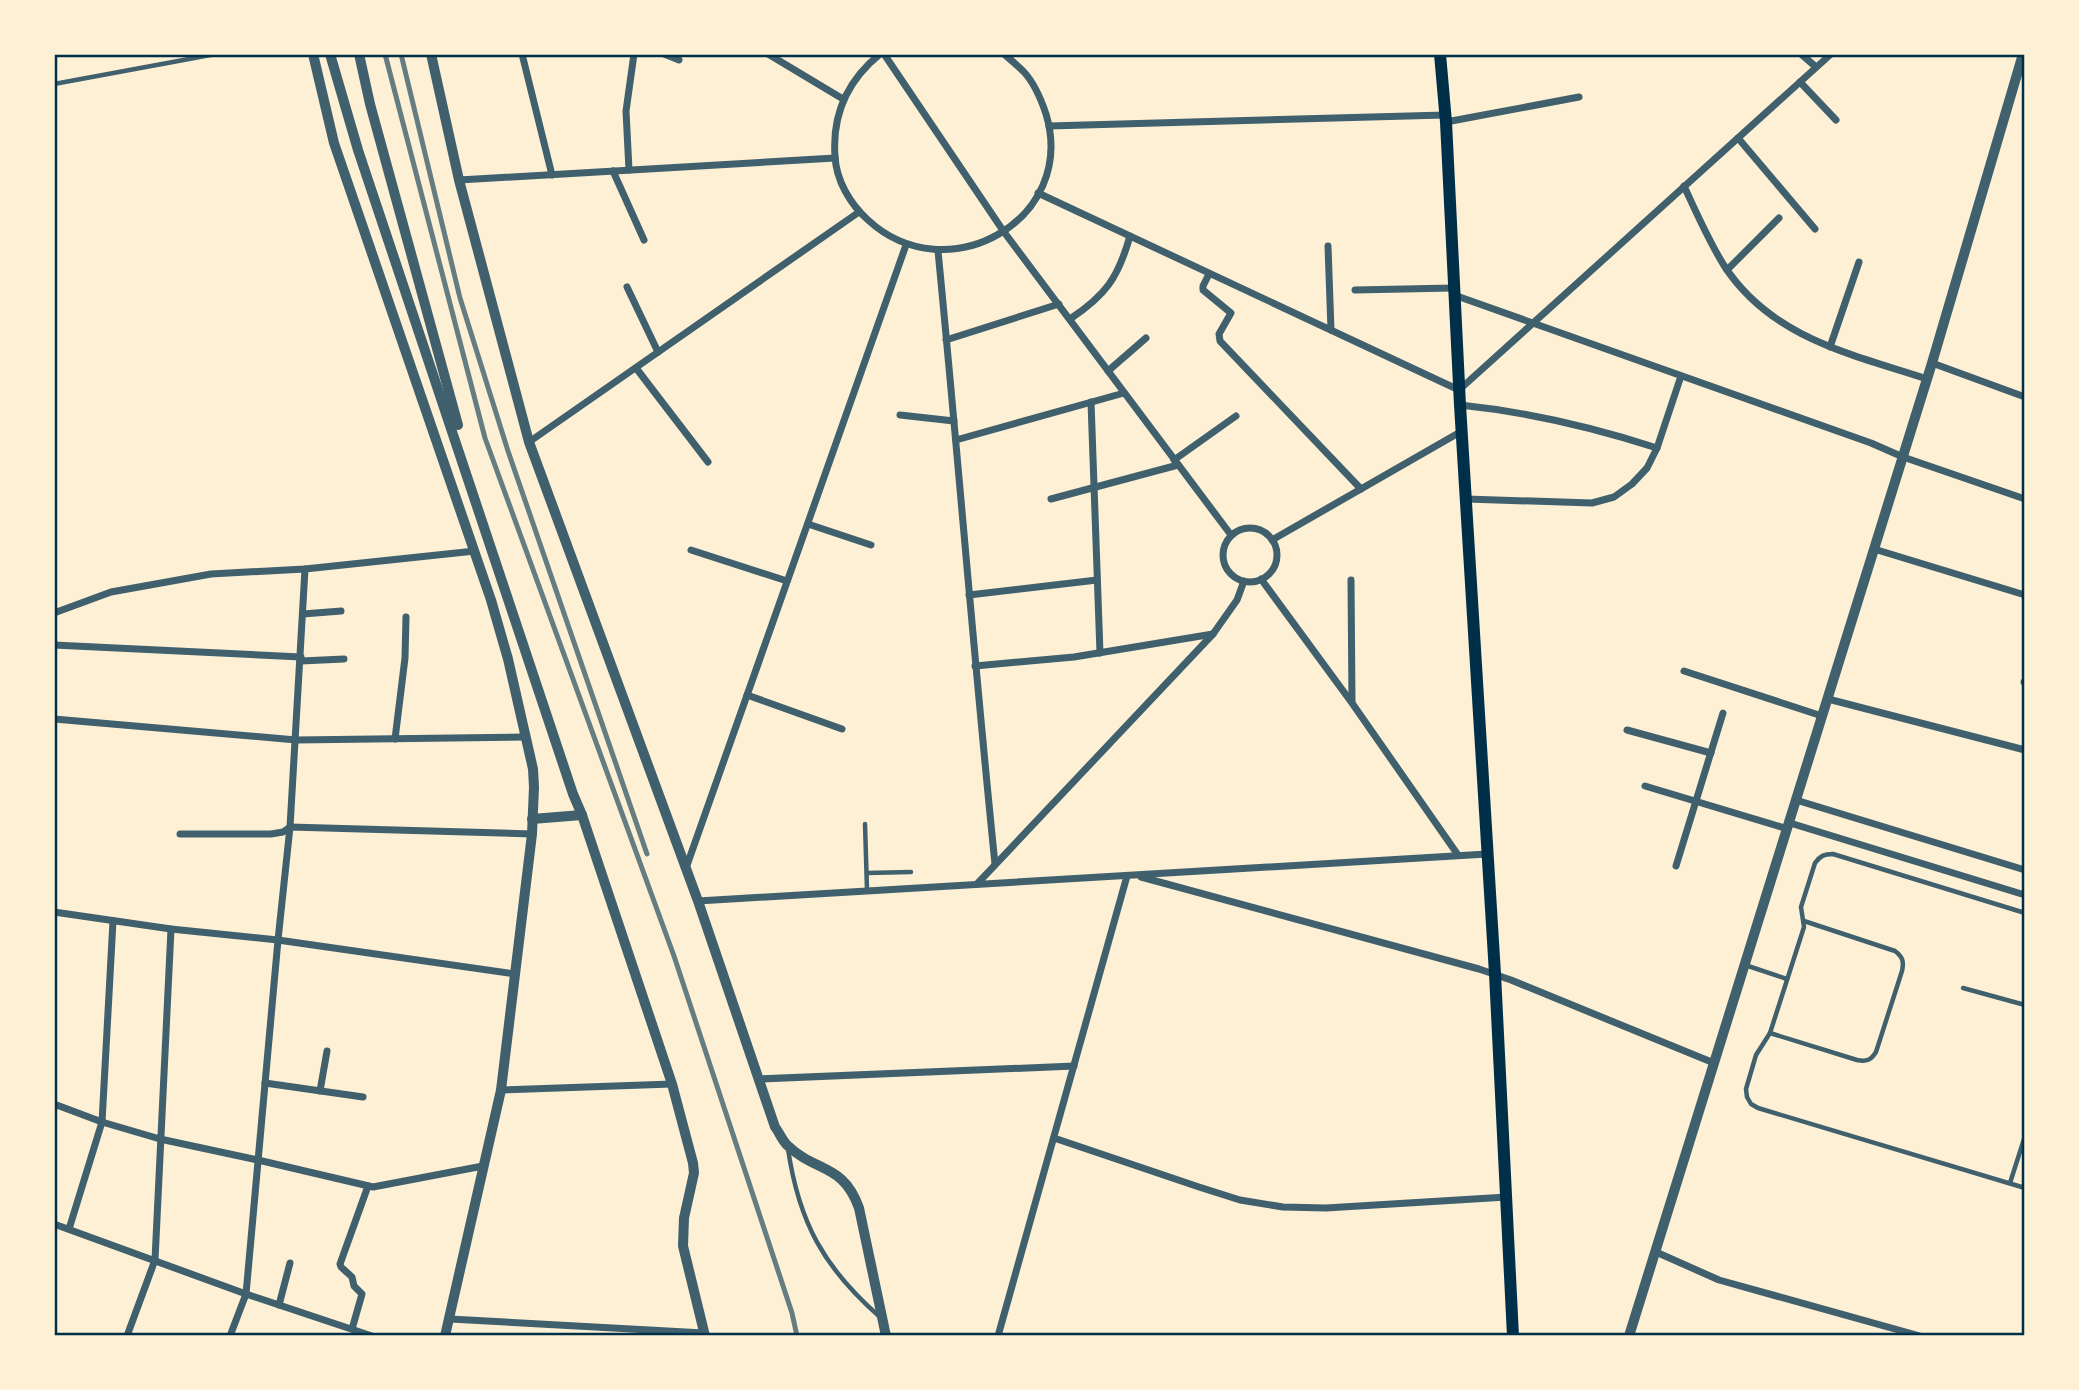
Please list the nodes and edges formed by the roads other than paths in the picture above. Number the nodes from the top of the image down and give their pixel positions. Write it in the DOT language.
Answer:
graph roads {
  1 [pos="216,54"];
  2 [pos="313,54"];
  3 [pos="330,54"];
  4 [pos="359,54"];
  5 [pos="431,54"];
  6 [pos="522,54"];
  7 [pos="634,54"];
  8 [pos="664,54"];
  9 [pos="768,54"];
  10 [pos="882,54"];
  11 [pos="1004,54"];
  12 [pos="1440,54"];
  13 [pos="1801,54"];
  14 [pos="1831,54"];
  15 [pos="2023,54"];
  16 [pos="679,60"];
  17 [pos="1816,67"];
  18 [pos="1800,82"];
  19 [pos="54,84"];
  20 [pos="1579,97"];
  21 [pos="843,99"];
  22 [pos="1445,119"];
  23 [pos="1836,120"];
  24 [pos="1049,126"];
  25 [pos="1738,138"];
  26 [pos="835,158"];
  27 [pos="629,170"];
  28 [pos="613,172"];
  29 [pos="552,175"];
  30 [pos="459,180"];
  31 [pos="1684,186"];
  32 [pos="1038,193"];
  33 [pos="859,212"];
  34 [pos="1779,218"];
  35 [pos="1815,229"];
  36 [pos="1004,232"];
  37 [pos="1130,236"];
  38 [pos="644,240"];
  39 [pos="906,245"];
  40 [pos="1328,246"];
  41 [pos="938,251"];
  42 [pos="1859,262"];
  43 [pos="1727,270"];
  44 [pos="1209,274"];
  45 [pos="627,287"];
  46 [pos="1355,290"];
  47 [pos="1453,291"];
  48 [pos="1059,304"];
  49 [pos="1070,319"];
  50 [pos="1534,324"];
  51 [pos="1331,330"];
  52 [pos="1146,338"];
  53 [pos="946,340"];
  54 [pos="1830,347"];
  55 [pos="659,352"];
  56 [pos="1932,363"];
  57 [pos="636,368"];
  58 [pos="1108,371"];
  59 [pos="1681,376"];
  60 [pos="1927,379"];
  61 [pos="1459,390"];
  62 [pos="1124,393"];
  63 [pos="2025,397"];
  64 [pos="1091,402"];
  65 [pos="1460,405"];
  66 [pos="900,415"];
  67 [pos="1236,416"];
  68 [pos="954,421"];
  69 [pos="1462,431"];
  70 [pos="956,440"];
  71 [pos="529,442"];
  72 [pos="1657,448"];
  73 [pos="1903,457"];
  74 [pos="708,463"];
  75 [pos="1176,463"];
  76 [pos="1094,487"];
  77 [pos="1361,489"];
  78 [pos="473,492"];
  79 [pos="1051,499"];
  80 [pos="1466,499"];
  81 [pos="2025,499"];
  82 [pos="808,524"];
  83 [pos="1231,535"];
  84 [pos="1272,540"];
  85 [pos="871,545"];
  86 [pos="1874,549"];
  87 [pos="691,550"];
  88 [pos="475,551"];
  89 [pos="305,569"];
  90 [pos="1261,579"];
  91 [pos="1097,580"];
  92 [pos="1352,580"];
  93 [pos="787,581"];
  94 [pos="1244,581"];
  95 [pos="969,595"];
  96 [pos="2025,595"];
  97 [pos="341,611"];
  98 [pos="54,613"];
  99 [pos="303,614"];
  100 [pos="406,617"];
  101 [pos="1213,634"];
  102 [pos="54,645"];
  103 [pos="1100,653"];
  104 [pos="301,659"];
  105 [pos="344,659"];
  106 [pos="975,666"];
  107 [pos="1684,671"];
  108 [pos="747,695"];
  109 [pos="1828,699"];
  110 [pos="1352,703"];
  111 [pos="1723,713"];
  112 [pos="1822,716"];
  113 [pos="54,719"];
  114 [pos="842,729"];
  115 [pos="1627,730"];
  116 [pos="525,737"];
  117 [pos="395,739"];
  118 [pos="296,740"];
  119 [pos="2025,750"];
  120 [pos="1711,753"];
  121 [pos="1645,786"];
  122 [pos="1796,800"];
  123 [pos="1696,802"];
  124 [pos="583,815"];
  125 [pos="532,819"];
  126 [pos="865,824"];
  127 [pos="1789,826"];
  128 [pos="290,827"];
  129 [pos="180,834"];
  130 [pos="531,834"];
  131 [pos="1488,854"];
  132 [pos="1458,855"];
  133 [pos="995,864"];
  134 [pos="1676,866"];
  135 [pos="686,868"];
  136 [pos="2025,870"];
  137 [pos="911,872"];
  138 [pos="867,873"];
  139 [pos="1130,875"];
  140 [pos="976,884"];
  141 [pos="867,891"];
  142 [pos="2025,895"];
  143 [pos="698,901"];
  144 [pos="54,912"];
  145 [pos="2025,913"];
  146 [pos="113,921"];
  147 [pos="1804,921"];
  148 [pos="171,929"];
  149 [pos="278,940"];
  150 [pos="1745,965"];
  151 [pos="515,974"];
  152 [pos="1495,974"];
  153 [pos="1787,979"];
  154 [pos="1964,988"];
  155 [pos="2025,1005"];
  156 [pos="1770,1033"];
  157 [pos="327,1051"];
  158 [pos="1714,1063"];
  159 [pos="1074,1066"];
  160 [pos="759,1079"];
  161 [pos="265,1083"];
  162 [pos="672,1084"];
  163 [pos="501,1090"];
  164 [pos="320,1091"];
  165 [pos="363,1097"];
  166 [pos="54,1104"];
  167 [pos="102,1122"];
  168 [pos="2025,1136"];
  169 [pos="1054,1138"];
  170 [pos="160,1139"];
  171 [pos="787,1144"];
  172 [pos="258,1160"];
  173 [pos="483,1166"];
  174 [pos="2010,1183"];
  175 [pos="368,1186"];
  176 [pos="2025,1188"];
  177 [pos="1507,1197"];
  178 [pos="54,1224"];
  179 [pos="69,1229"];
  180 [pos="1656,1252"];
  181 [pos="155,1259"];
  182 [pos="289,1263"];
  183 [pos="246,1294"];
  184 [pos="279,1305"];
  185 [pos="450,1318"];
  186 [pos="882,1319"];
  187 [pos="352,1329"];
  188 [pos="705,1334"];
  189 [pos="127,1336"];
  190 [pos="230,1336"];
  191 [pos="372,1336"];
  192 [pos="445,1336"];
  193 [pos="886,1336"];
  194 [pos="998,1336"];
  195 [pos="1513,1336"];
  196 [pos="1629,1336"];
  197 [pos="1920,1336"];
  1 -- 19 [label="lane"];
  2 -- 88 [label="street"];
  3 -- 78 [label="street"];
  4 -- 78 [label="street"];
  5 -- 30 [label="street"];
  6 -- 29 [label="street"];
  7 -- 27 [label="street"];
  8 -- 16 [label="street"];
  9 -- 21 [label="street"];
  10 -- 21 [label="street"];
  10 -- 36 [label="street"];
  11 -- 24 [label="street"];
  12 -- 22 [label="main road"];
  13 -- 17 [label="street"];
  14 -- 17 [label="street"];
  15 -- 56 [label="street"];
  17 -- 18 [label="street"];
  18 -- 23 [label="street"];
  18 -- 25 [label="street"];
  20 -- 22 [label="street"];
  21 -- 26 [label="street"];
  22 -- 24 [label="street"];
  22 -- 47 [label="main road"];
  24 -- 32 [label="street"];
  25 -- 31 [label="street"];
  25 -- 35 [label="street"];
  26 -- 27 [label="street"];
  26 -- 33 [label="street"];
  27 -- 28 [label="street"];
  28 -- 29 [label="street"];
  28 -- 38 [label="street"];
  29 -- 30 [label="street"];
  30 -- 71 [label="street"];
  31 -- 43 [label="street"];
  31 -- 50 [label="street"];
  32 -- 36 [label="street"];
  32 -- 37 [label="street"];
  33 -- 39 [label="street"];
  33 -- 55 [label="street"];
  34 -- 43 [label="street"];
  36 -- 41 [label="street"];
  36 -- 48 [label="street"];
  37 -- 44 [label="street"];
  37 -- 49 [label="street"];
  39 -- 41 [label="street"];
  39 -- 82 [label="street"];
  40 -- 51 [label="street"];
  41 -- 53 [label="street"];
  42 -- 54 [label="street"];
  43 -- 54 [label="street"];
  44 -- 51 [label="street"];
  44 -- 77 [label="street"];
  45 -- 55 [label="street"];
  46 -- 47 [label="street"];
  47 -- 50 [label="street"];
  47 -- 61 [label="main road"];
  48 -- 49 [label="street"];
  48 -- 53 [label="street"];
  49 -- 58 [label="street"];
  50 -- 59 [label="street"];
  50 -- 61 [label="street"];
  51 -- 61 [label="street"];
  52 -- 58 [label="street"];
  53 -- 68 [label="street"];
  54 -- 60 [label="street"];
  55 -- 57 [label="street"];
  56 -- 60 [label="street"];
  56 -- 63 [label="street"];
  57 -- 71 [label="street"];
  57 -- 74 [label="street"];
  58 -- 62 [label="street"];
  59 -- 72 [label="street"];
  59 -- 73 [label="street"];
  60 -- 73 [label="street"];
  61 -- 65 [label="main road"];
  62 -- 64 [label="street"];
  62 -- 75 [label="street"];
  64 -- 70 [label="street"];
  64 -- 76 [label="street"];
  65 -- 69 [label="main road"];
  65 -- 72 [label="street"];
  66 -- 68 [label="street"];
  67 -- 75 [label="street"];
  68 -- 70 [label="street"];
  69 -- 77 [label="street"];
  69 -- 80 [label="main road"];
  70 -- 95 [label="street"];
  71 -- 135 [label="street"];
  72 -- 80 [label="street"];
  73 -- 81 [label="street"];
  73 -- 86 [label="street"];
  75 -- 76 [label="street"];
  75 -- 83 [label="street"];
  76 -- 79 [label="street"];
  76 -- 91 [label="street"];
  77 -- 84 [label="street"];
  78 -- 124 [label="street"];
  80 -- 131 [label="main road"];
  82 -- 85 [label="street"];
  82 -- 93 [label="street"];
  83 -- 84 [label="street"];
  83 -- 94 [label="street"];
  84 -- 90 [label="street"];
  86 -- 96 [label="street"];
  86 -- 109 [label="street"];
  87 -- 93 [label="street"];
  88 -- 89 [label="street"];
  88 -- 116 [label="street"];
  89 -- 98 [label="street"];
  89 -- 99 [label="street"];
  90 -- 94 [label="street"];
  90 -- 110 [label="street"];
  91 -- 95 [label="street"];
  91 -- 103 [label="street"];
  92 -- 110 [label="street"];
  93 -- 108 [label="street"];
  94 -- 101 [label="street"];
  95 -- 106 [label="street"];
  97 -- 99 [label="street"];
  99 -- 104 [label="street"];
  100 -- 117 [label="street"];
  101 -- 103 [label="street"];
  101 -- 133 [label="street"];
  102 -- 104 [label="street"];
  103 -- 106 [label="street"];
  104 -- 105 [label="street"];
  104 -- 118 [label="street"];
  106 -- 133 [label="street"];
  107 -- 112 [label="street"];
  108 -- 114 [label="street"];
  108 -- 135 [label="street"];
  109 -- 112 [label="street"];
  109 -- 119 [label="street"];
  110 -- 132 [label="street"];
  111 -- 120 [label="street"];
  112 -- 122 [label="street"];
  113 -- 118 [label="street"];
  115 -- 120 [label="street"];
  116 -- 117 [label="street"];
  116 -- 125 [label="street"];
  117 -- 118 [label="street"];
  118 -- 128 [label="street"];
  120 -- 123 [label="street"];
  121 -- 123 [label="street"];
  122 -- 127 [label="street"];
  122 -- 136 [label="street"];
  123 -- 127 [label="street"];
  123 -- 134 [label="street"];
  124 -- 125 [label="street"];
  124 -- 162 [label="street"];
  125 -- 130 [label="street"];
  126 -- 138 [label="lane"];
  127 -- 142 [label="street"];
  127 -- 150 [label="street"];
  128 -- 129 [label="street"];
  128 -- 130 [label="street"];
  128 -- 149 [label="street"];
  130 -- 151 [label="street"];
  131 -- 132 [label="street"];
  131 -- 152 [label="main road"];
  132 -- 139 [label="street"];
  133 -- 140 [label="street"];
  135 -- 143 [label="street"];
  137 -- 138 [label="lane"];
  138 -- 141 [label="lane"];
  139 -- 140 [label="street"];
  139 -- 152 [label="street"];
  139 -- 159 [label="street"];
  140 -- 141 [label="street"];
  141 -- 143 [label="street"];
  143 -- 160 [label="street"];
  144 -- 146 [label="street"];
  145 -- 147 [label="lane"];
  146 -- 148 [label="street"];
  146 -- 167 [label="street"];
  147 -- 153 [label="lane"];
  147 -- 156 [label="lane"];
  148 -- 149 [label="street"];
  148 -- 170 [label="street"];
  149 -- 151 [label="street"];
  149 -- 161 [label="street"];
  150 -- 153 [label="lane"];
  150 -- 158 [label="street"];
  151 -- 163 [label="street"];
  152 -- 158 [label="street"];
  152 -- 177 [label="main road"];
  153 -- 156 [label="lane"];
  154 -- 155 [label="lane"];
  156 -- 174 [label="lane"];
  157 -- 164 [label="street"];
  158 -- 180 [label="street"];
  159 -- 160 [label="street"];
  159 -- 169 [label="street"];
  160 -- 171 [label="street"];
  161 -- 164 [label="street"];
  161 -- 172 [label="street"];
  162 -- 163 [label="street"];
  162 -- 188 [label="street"];
  163 -- 173 [label="street"];
  164 -- 165 [label="street"];
  166 -- 167 [label="street"];
  167 -- 170 [label="street"];
  167 -- 179 [label="street"];
  168 -- 174 [label="lane"];
  169 -- 177 [label="street"];
  169 -- 194 [label="street"];
  170 -- 172 [label="street"];
  170 -- 181 [label="street"];
  171 -- 186 [label="lane"];
  171 -- 186 [label="street"];
  172 -- 175 [label="street"];
  172 -- 183 [label="street"];
  173 -- 175 [label="street"];
  173 -- 185 [label="street"];
  174 -- 176 [label="lane"];
  175 -- 187 [label="street"];
  177 -- 195 [label="main road"];
  178 -- 179 [label="street"];
  179 -- 181 [label="street"];
  180 -- 196 [label="street"];
  180 -- 197 [label="street"];
  181 -- 183 [label="street"];
  181 -- 189 [label="street"];
  182 -- 184 [label="street"];
  183 -- 184 [label="street"];
  183 -- 190 [label="street"];
  184 -- 187 [label="street"];
  185 -- 188 [label="street"];
  185 -- 192 [label="street"];
  186 -- 193 [label="street"];
  187 -- 191 [label="street"];
}
